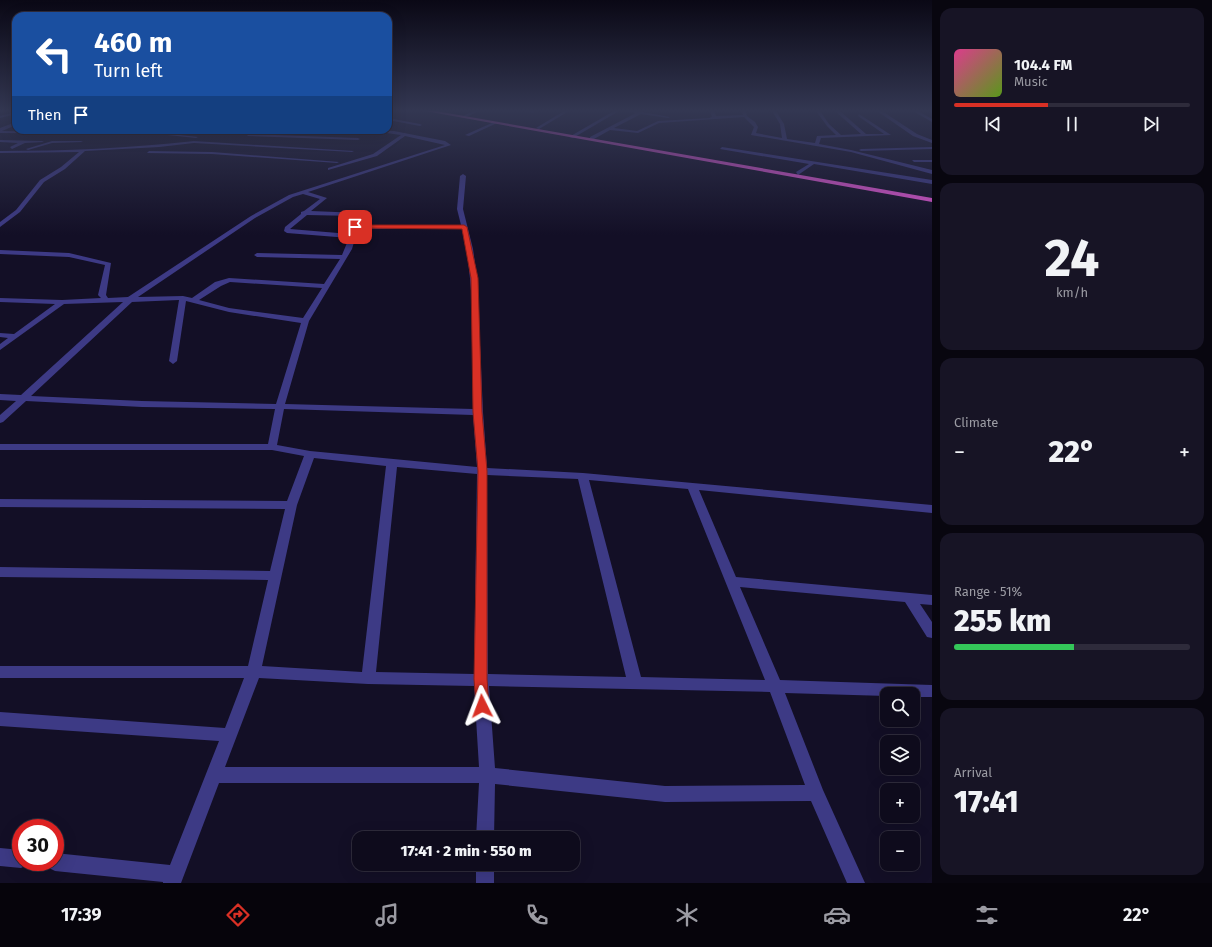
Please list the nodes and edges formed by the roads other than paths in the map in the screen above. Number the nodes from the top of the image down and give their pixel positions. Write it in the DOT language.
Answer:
graph roads {
  1 [pos="4,152"];
  2 [pos="36,152"];
  3 [pos="81,152"];
  4 [pos="122,152"];
  5 [pos="350,152"];
  6 [pos="379,152"];
  7 [pos="427,152"];
  8 [pos="667,152"];
  9 [pos="676,152"];
  10 [pos="748,152"];
  11 [pos="856,152"];
  12 [pos="19,153"];
  13 [pos="212,153"];
  14 [pos="347,157"];
  15 [pos="891,161"];
  16 [pos="914,161"];
  17 [pos="932,161"];
  18 [pos="337,162"];
  19 [pos="813,163"];
  20 [pos="330,169"];
  21 [pos="863,171"];
  22 [pos="932,172"];
  23 [pos="798,173"];
  24 [pos="463,176"];
  25 [pos="932,182"];
  26 [pos="303,192"];
  27 [pos="932,198"];
  28 [pos="303,213"];
  29 [pos="0,225"];
  30 [pos="355,227"];
  31 [pos="464,227"];
  32 [pos="353,236"];
  33 [pos="0,252"];
  34 [pos="10,252"];
  35 [pos="257,255"];
  36 [pos="344,257"];
  37 [pos="0,259"];
  38 [pos="326,286"];
  39 [pos="183,298"];
  40 [pos="130,299"];
  41 [pos="0,300"];
  42 [pos="106,300"];
  43 [pos="192,300"];
  44 [pos="62,302"];
  45 [pos="305,321"];
  46 [pos="0,336"];
  47 [pos="15,336"];
  48 [pos="0,348"];
  49 [pos="173,362"];
  50 [pos="0,397"];
  51 [pos="23,398"];
  52 [pos="280,406"];
  53 [pos="478,412"];
  54 [pos="0,420"];
  55 [pos="0,447"];
  56 [pos="272,447"];
  57 [pos="310,454"];
  58 [pos="392,463"];
  59 [pos="482,471"];
  60 [pos="583,476"];
  61 [pos="693,488"];
  62 [pos="0,502"];
  63 [pos="291,505"];
  64 [pos="932,508"];
  65 [pos="0,572"];
  66 [pos="275,576"];
  67 [pos="731,581"];
  68 [pos="909,598"];
  69 [pos="932,600"];
  70 [pos="932,633"];
  71 [pos="0,672"];
  72 [pos="254,672"];
  73 [pos="368,678"];
  74 [pos="481,679"];
  75 [pos="635,683"];
  76 [pos="775,686"];
  77 [pos="932,691"];
  78 [pos="0,719"];
  79 [pos="229,735"];
  80 [pos="214,775"];
  81 [pos="487,776"];
  82 [pos="816,793"];
  83 [pos="486,831"];
  84 [pos="0,857"];
  85 [pos="12,858"];
  86 [pos="64,863"];
  87 [pos="485,871"];
  88 [pos="174,878"];
  89 [pos="484,883"];
  90 [pos="856,883"];
  1 -- 12 [label="street"];
  2 -- 12 [label="street"];
  3 -- 29 [label="street"];
  4 -- 13 [label="street"];
  5 -- 14 [label="street"];
  6 -- 20 [label="street"];
  7 -- 26 [label="street"];
  8 -- 27 [label="highway"];
  9 -- 23 [label="highway"];
  10 -- 19 [label="street"];
  11 -- 15 [label="street"];
  13 -- 18 [label="street"];
  15 -- 21 [label="street"];
  15 -- 22 [label="street"];
  16 -- 17 [label="street"];
  19 -- 21 [label="street"];
  19 -- 23 [label="street"];
  21 -- 25 [label="street"];
  23 -- 27 [label="highway"];
  24 -- 31 [label="street"];
  26 -- 28 [label="street"];
  26 -- 40 [label="street"];
  28 -- 30 [label="street"];
  28 -- 32 [label="street"];
  30 -- 31 [label="street"];
  30 -- 32 [label="street"];
  31 -- 53 [label="street"];
  32 -- 36 [label="street"];
  33 -- 34 [label="street"];
  34 -- 37 [label="street"];
  34 -- 42 [label="street"];
  35 -- 36 [label="street"];
  36 -- 38 [label="street"];
  38 -- 43 [label="street"];
  38 -- 45 [label="street"];
  39 -- 40 [label="street"];
  39 -- 43 [label="street"];
  39 -- 49 [label="street"];
  40 -- 42 [label="street"];
  40 -- 51 [label="street"];
  41 -- 44 [label="street"];
  42 -- 44 [label="street"];
  43 -- 45 [label="street"];
  44 -- 47 [label="street"];
  45 -- 52 [label="street"];
  46 -- 47 [label="street"];
  47 -- 48 [label="street"];
  50 -- 51 [label="street"];
  51 -- 52 [label="street"];
  51 -- 54 [label="street"];
  52 -- 53 [label="street"];
  52 -- 56 [label="street"];
  53 -- 59 [label="street"];
  55 -- 56 [label="street"];
  56 -- 57 [label="street"];
  57 -- 58 [label="street"];
  57 -- 63 [label="street"];
  58 -- 59 [label="street"];
  58 -- 73 [label="street"];
  59 -- 60 [label="street"];
  59 -- 74 [label="street"];
  60 -- 61 [label="street"];
  60 -- 75 [label="street"];
  61 -- 64 [label="street"];
  61 -- 67 [label="street"];
  62 -- 63 [label="street"];
  63 -- 66 [label="street"];
  65 -- 66 [label="street"];
  66 -- 72 [label="street"];
  67 -- 68 [label="street"];
  67 -- 76 [label="street"];
  68 -- 69 [label="street"];
  68 -- 70 [label="street"];
  71 -- 72 [label="street"];
  72 -- 73 [label="street"];
  72 -- 79 [label="street"];
  73 -- 74 [label="street"];
  74 -- 75 [label="street"];
  74 -- 81 [label="street"];
  75 -- 76 [label="street"];
  76 -- 77 [label="street"];
  76 -- 82 [label="street"];
  78 -- 79 [label="street"];
  79 -- 80 [label="street"];
  80 -- 81 [label="street"];
  80 -- 88 [label="street"];
  81 -- 82 [label="street"];
  81 -- 83 [label="street"];
  82 -- 90 [label="street"];
  84 -- 85 [label="street"];
  86 -- 88 [label="street"];
  87 -- 89 [label="street"];
}
